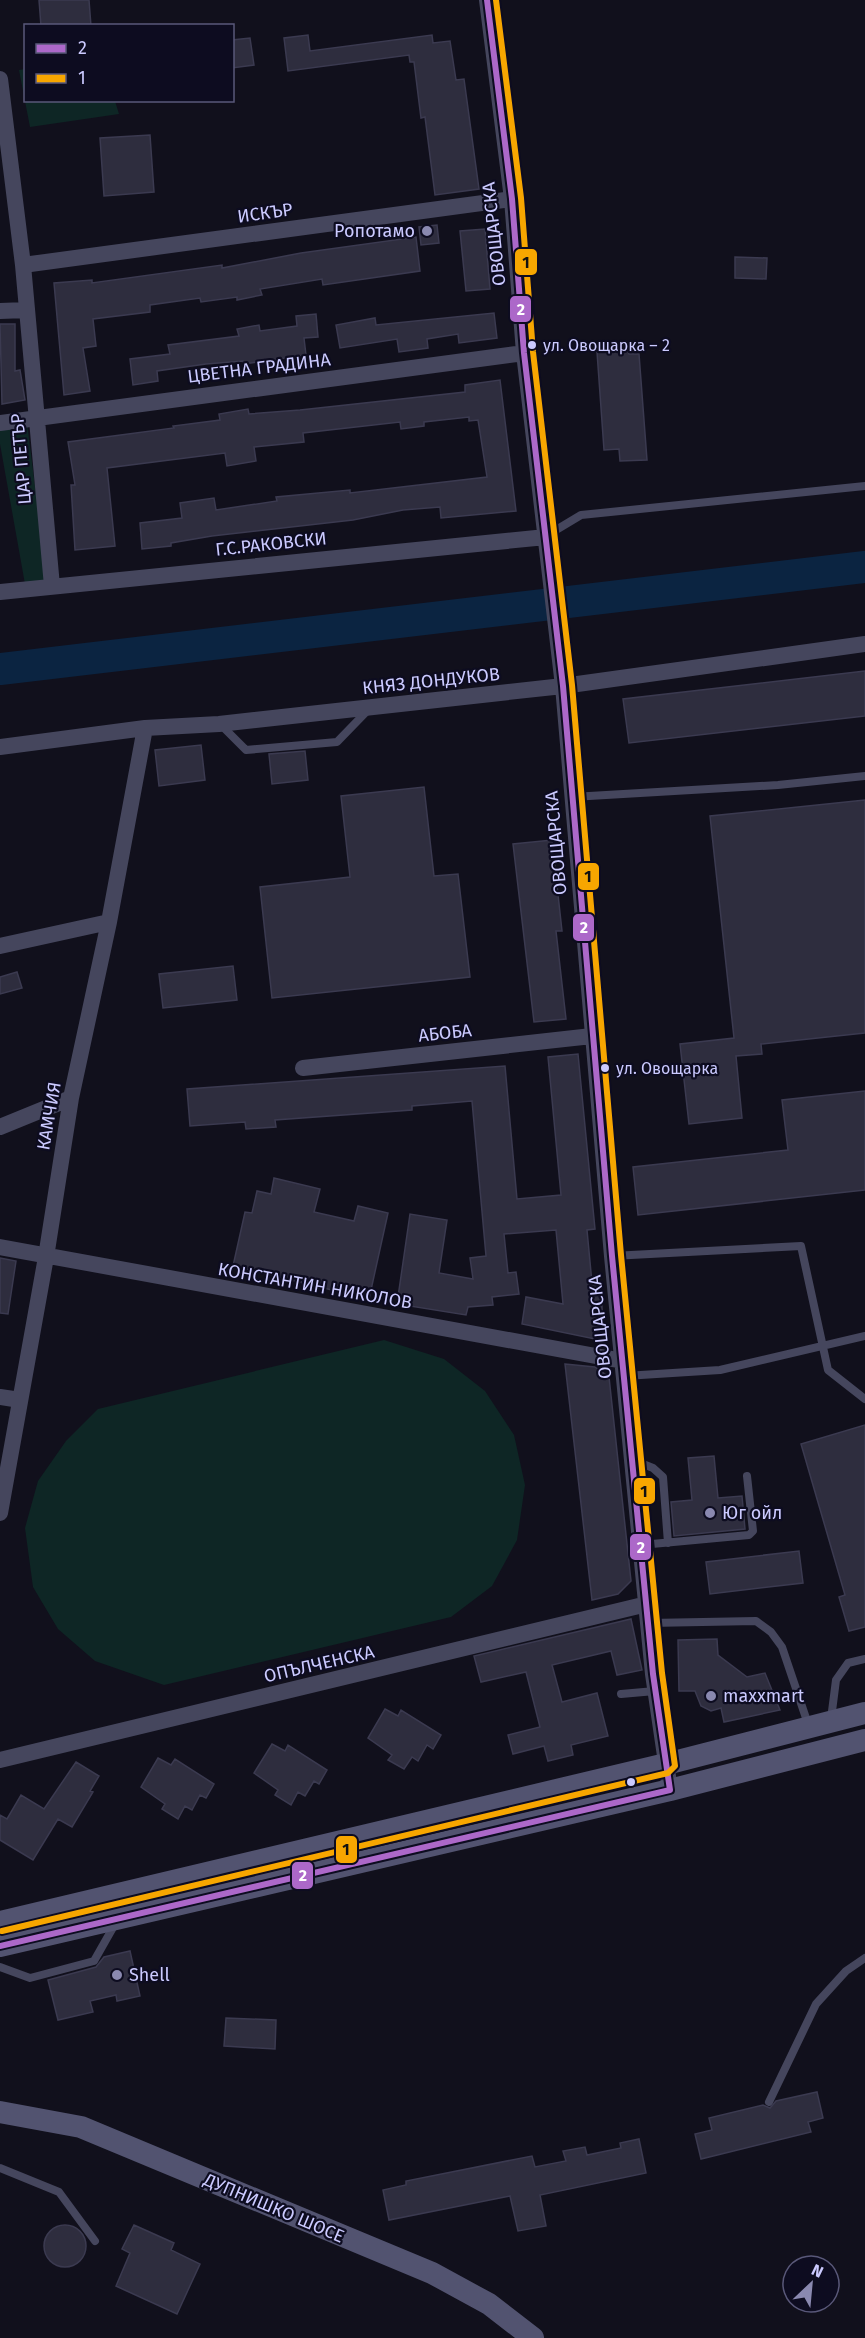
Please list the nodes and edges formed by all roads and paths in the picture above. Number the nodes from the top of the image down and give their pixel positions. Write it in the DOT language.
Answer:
graph roads {
  1 [pos="487,0"];
  2 [pos="0,79"];
  3 [pos="512,200"];
  4 [pos="23,265"];
  5 [pos="26,310"];
  6 [pos="0,311"];
  7 [pos="524,353"];
  8 [pos="37,417"];
  9 [pos="0,423"];
  10 [pos="865,486"];
  11 [pos="546,537"];
  12 [pos="52,586"];
  13 [pos="0,592"];
  14 [pos="865,644"];
  15 [pos="563,686"];
  16 [pos="371,707"];
  17 [pos="219,724"];
  18 [pos="145,728"];
  19 [pos="0,747"];
  20 [pos="865,776"];
  21 [pos="571,797"];
  22 [pos="109,922"];
  23 [pos="0,946"];
  24 [pos="592,1036"];
  25 [pos="303,1068"];
  26 [pos="71,1098"];
  27 [pos="0,1127"];
  28 [pos="0,1247"];
  29 [pos="612,1256"];
  30 [pos="46,1257"];
  31 [pos="865,1336"];
  32 [pos="823,1345"];
  33 [pos="624,1369"];
  34 [pos="0,1397"];
  35 [pos="865,1399"];
  36 [pos="20,1400"];
  37 [pos="633,1460"];
  38 [pos="747,1476"];
  39 [pos="0,1513"];
  40 [pos="668,1543"];
  41 [pos="641,1545"];
  42 [pos="647,1604"];
  43 [pos="648,1623"];
  44 [pos="865,1659"];
  45 [pos="655,1691"];
  46 [pos="621,1694"];
  47 [pos="865,1713"];
  48 [pos="820,1725"];
  49 [pos="865,1740"];
  50 [pos="0,1760"];
  51 [pos="666,1764"];
  52 [pos="670,1790"];
  53 [pos="118,1918"];
  54 [pos="0,1922"];
  55 [pos="0,1946"];
  56 [pos="865,1958"];
  57 [pos="0,1967"];
  58 [pos="769,2102"];
  59 [pos="0,2112"];
  60 [pos="0,2168"];
  61 [pos="95,2241"];
  62 [pos="532,2338"];
  1 -- 3 [label="street, ОВОЩАРСКА"];
  2 -- 4 [label="street, ЦАР ПЕТЪР"];
  3 -- 4 [label="street, ИСКЪР"];
  3 -- 7 [label="street, ОВОЩАРСКА"];
  4 -- 5 [label="street, ЦАР ПЕТЪР"];
  5 -- 6 [label="street"];
  5 -- 8 [label="street, ЦАР ПЕТЪР"];
  7 -- 8 [label="street, ЦВЕТНА ГРАДИНА"];
  7 -- 11 [label="street, ОВОЩАРСКА"];
  8 -- 9 [label="street, ЦВЕТНА ГРАДИНА"];
  8 -- 12 [label="street, ЦАР ПЕТЪР"];
  10 -- 11 [label="lane"];
  11 -- 12 [label="street, Г.С.РАКОВСКИ"];
  11 -- 15 [label="street, ОВОЩАРСКА"];
  12 -- 13 [label="street, Г.С.РАКОВСКИ"];
  14 -- 15 [label="street, КНЯЗ ДОНДУКОВ"];
  15 -- 16 [label="street, КНЯЗ ДОНДУКОВ"];
  15 -- 21 [label="street, ОВОЩАРСКА"];
  16 -- 17 [label="street, КНЯЗ ДОНДУКОВ"];
  16 -- 17 [label="lane"];
  17 -- 18 [label="street, КНЯЗ ДОНДУКОВ"];
  18 -- 19 [label="street, КНЯЗ ДОНДУКОВ"];
  18 -- 22 [label="street, КАМЧИЯ"];
  20 -- 21 [label="lane"];
  21 -- 24 [label="street, ОВОЩАРСКА"];
  22 -- 23 [label="street"];
  22 -- 26 [label="street, КАМЧИЯ"];
  24 -- 25 [label="street, АБОБА"];
  24 -- 29 [label="street, ОВОЩАРСКА"];
  26 -- 27 [label="street"];
  26 -- 30 [label="street, КАМЧИЯ"];
  28 -- 30 [label="street, КОНСТАНТИН НИКОЛОВ"];
  29 -- 32 [label="lane"];
  29 -- 33 [label="street, ОВОЩАРСКА"];
  30 -- 33 [label="street, КОНСТАНТИН НИКОЛОВ"];
  30 -- 36 [label="street, КАМЧИЯ"];
  31 -- 32 [label="lane"];
  32 -- 33 [label="lane"];
  32 -- 35 [label="lane"];
  33 -- 37 [label="street, ОВОЩАРСКА"];
  34 -- 36 [label="street"];
  36 -- 39 [label="street, КАМЧИЯ"];
  37 -- 40 [label="lane"];
  37 -- 41 [label="street, ОВОЩАРСКА"];
  38 -- 40 [label="lane"];
  40 -- 41 [label="lane"];
  41 -- 42 [label="street, ОВОЩАРСКА"];
  42 -- 43 [label="street, ОВОЩАРСКА"];
  42 -- 50 [label="street, ОПЪЛЧЕНСКА"];
  43 -- 45 [label="street, ОВОЩАРСКА"];
  43 -- 48 [label="lane"];
  44 -- 48 [label="lane"];
  45 -- 46 [label="lane"];
  45 -- 51 [label="street, ОВОЩАРСКА"];
  47 -- 48 [label="main road"];
  48 -- 51 [label="main road"];
  49 -- 52 [label="main road"];
  51 -- 52 [label="street, ОВОЩАРСКА"];
  51 -- 54 [label="main road"];
  52 -- 53 [label="main road"];
  53 -- 55 [label="main road"];
  53 -- 57 [label="lane"];
  56 -- 58 [label="lane"];
  59 -- 62 [label="main road, ДУПНИШКО ШОСЕ"];
  60 -- 61 [label="lane"];
}
